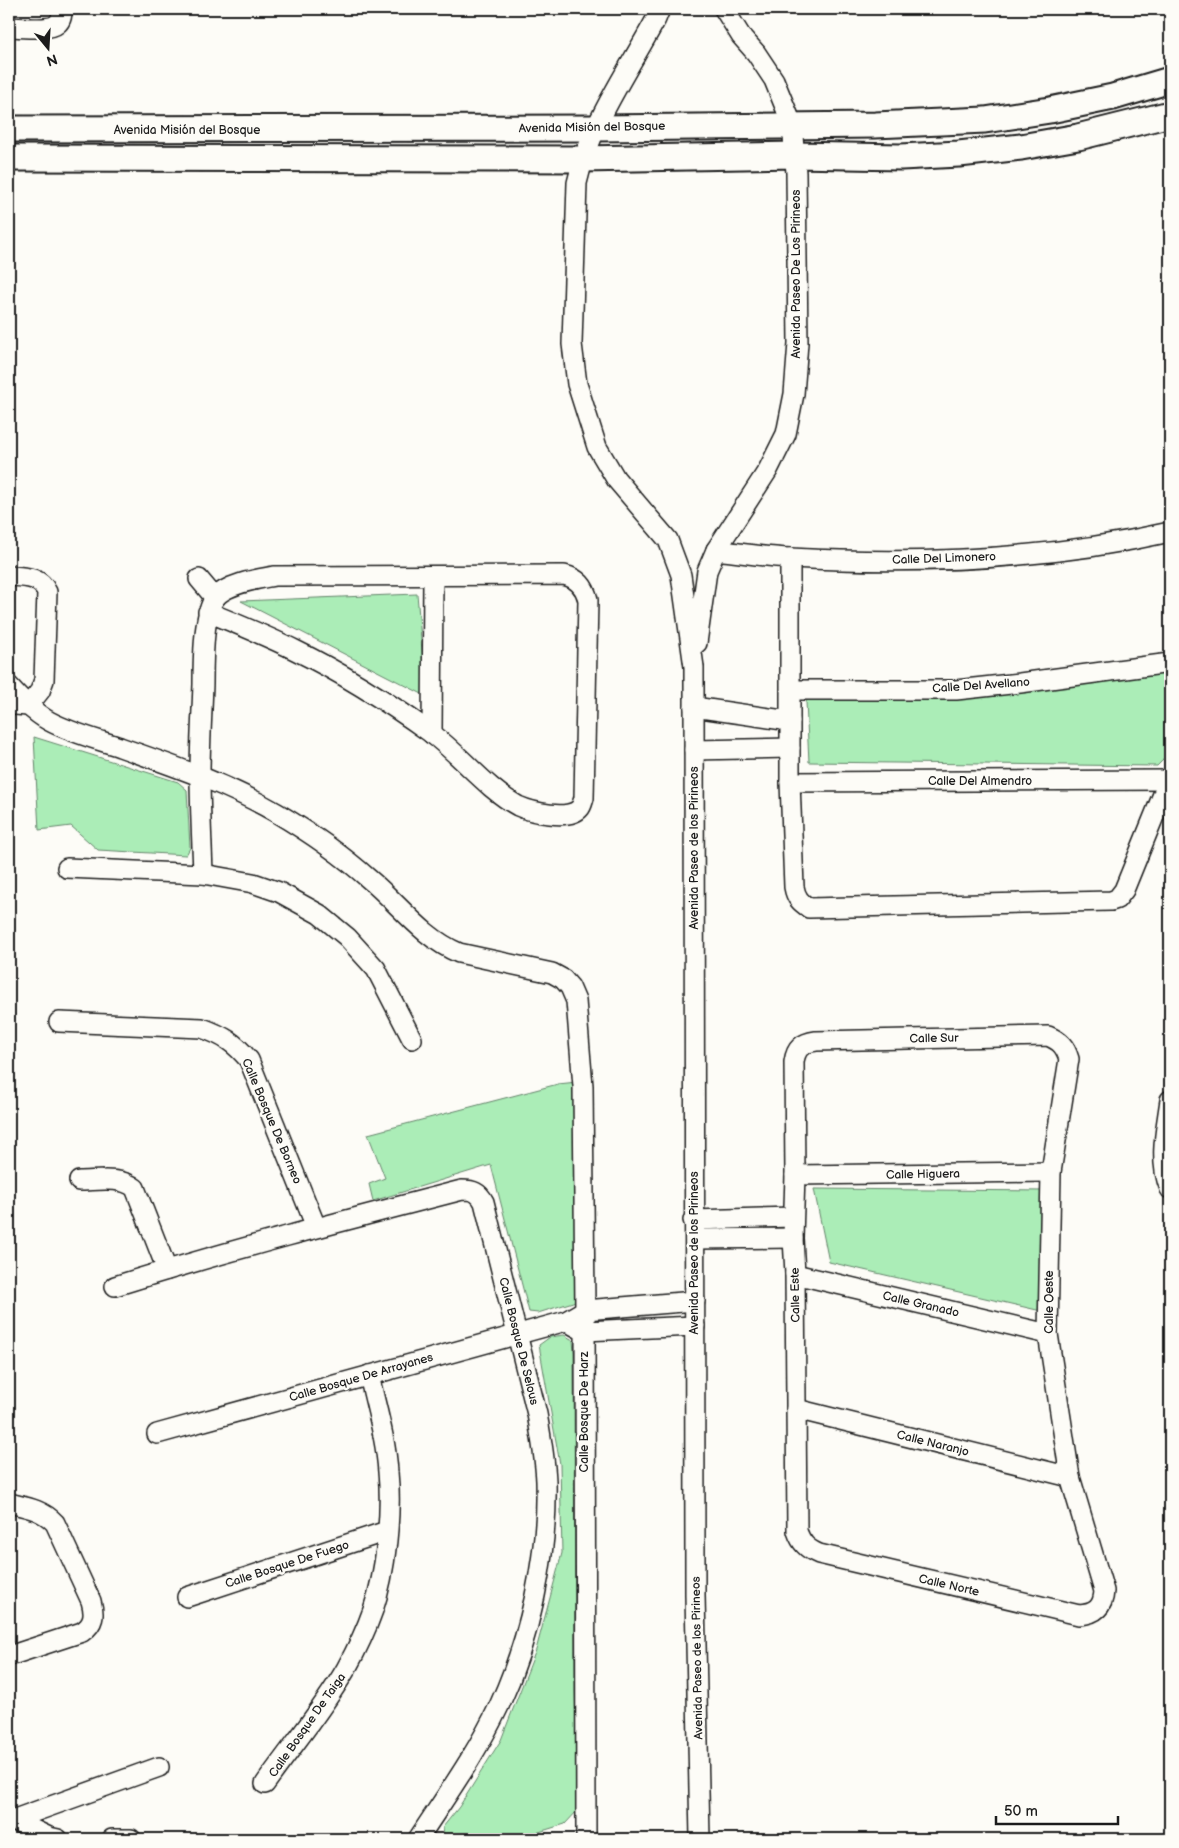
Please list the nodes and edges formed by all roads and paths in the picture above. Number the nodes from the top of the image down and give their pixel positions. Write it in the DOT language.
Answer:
graph roads {
  1 [pos="62,9"];
  2 [pos="660,9"];
  3 [pos="724,9"];
  4 [pos="9,27"];
  5 [pos="1170,80"];
  6 [pos="1170,114"];
  7 [pos="792,124"];
  8 [pos="597,128"];
  9 [pos="9,129"];
  10 [pos="794,155"];
  11 [pos="9,158"];
  12 [pos="582,159"];
  13 [pos="1170,532"];
  14 [pos="716,550"];
  15 [pos="790,558"];
  16 [pos="9,576"];
  17 [pos="434,576"];
  18 [pos="199,579"];
  19 [pos="211,605"];
  20 [pos="1170,663"];
  21 [pos="694,667"];
  22 [pos="9,686"];
  23 [pos="791,690"];
  24 [pos="9,704"];
  25 [pos="28,706"];
  26 [pos="694,706"];
  27 [pos="790,721"];
  28 [pos="432,734"];
  29 [pos="790,748"];
  30 [pos="694,750"];
  31 [pos="200,775"];
  32 [pos="1170,778"];
  33 [pos="790,782"];
  34 [pos="67,868"];
  35 [pos="203,874"];
  36 [pos="59,1022"];
  37 [pos="412,1039"];
  38 [pos="800,1046"];
  39 [pos="1066,1048"];
  40 [pos="1170,1100"];
  41 [pos="1051,1172"];
  42 [pos="795,1175"];
  43 [pos="79,1181"];
  44 [pos="1170,1189"];
  45 [pos="793,1217"];
  46 [pos="316,1227"];
  47 [pos="694,1230"];
  48 [pos="792,1238"];
  49 [pos="167,1270"];
  50 [pos="795,1274"];
  51 [pos="115,1286"];
  52 [pos="695,1301"];
  53 [pos="585,1310"];
  54 [pos="566,1321"];
  55 [pos="695,1326"];
  56 [pos="584,1331"];
  57 [pos="517,1334"];
  58 [pos="1048,1334"];
  59 [pos="369,1375"];
  60 [pos="796,1409"];
  61 [pos="157,1434"];
  62 [pos="1070,1476"];
  63 [pos="9,1503"];
  64 [pos="387,1532"];
  65 [pos="803,1544"];
  66 [pos="187,1597"];
  67 [pos="1098,1610"];
  68 [pos="9,1656"];
  69 [pos="159,1767"];
  70 [pos="265,1784"];
  71 [pos="10,1819"];
  72 [pos="58,1839"];
  73 [pos="112,1839"];
  74 [pos="131,1839"];
  75 [pos="418,1839"];
  76 [pos="586,1839"];
  77 [pos="700,1839"];
  1 -- 4 [label="street"];
  2 -- 8 [label="street"];
  3 -- 7 [label="street, Avenida Paseo De Los Pirineos"];
  5 -- 7 [label="main road, Avenida Misión del Bosque"];
  6 -- 10 [label="main road"];
  7 -- 8 [label="main road, Avenida Misión del Bosque"];
  7 -- 10 [label="street, Avenida Paseo De Los Pirineos"];
  8 -- 9 [label="main road, Avenida Misión del Bosque"];
  8 -- 12 [label="street"];
  10 -- 12 [label="main road"];
  10 -- 14 [label="street, Avenida Paseo De Los Pirineos"];
  11 -- 12 [label="main road"];
  12 -- 21 [label="street"];
  13 -- 15 [label="street, Calle Del Limonero"];
  14 -- 15 [label="street, Calle Del Limonero"];
  14 -- 21 [label="street, Avenida Paseo De Los Pirineos"];
  15 -- 23 [label="street"];
  16 -- 25 [label="street"];
  17 -- 19 [label="street"];
  17 -- 28 [label="street"];
  17 -- 28 [label="street"];
  18 -- 19 [label="street"];
  19 -- 28 [label="street"];
  19 -- 31 [label="street"];
  20 -- 23 [label="street, Calle Del Avellano"];
  21 -- 26 [label="street, Avenida Paseo de los Pirineos"];
  22 -- 25 [label="street"];
  23 -- 27 [label="street"];
  24 -- 25 [label="street"];
  25 -- 31 [label="street"];
  26 -- 27 [label="street"];
  26 -- 30 [label="street, Avenida Paseo de los Pirineos"];
  27 -- 29 [label="street"];
  29 -- 30 [label="street"];
  29 -- 33 [label="street"];
  30 -- 47 [label="street, Avenida Paseo de los Pirineos"];
  31 -- 35 [label="street"];
  31 -- 53 [label="street, Calle Bosque De Harz"];
  32 -- 33 [label="street, Calle Del Almendro"];
  32 -- 33 [label="street"];
  34 -- 35 [label="street"];
  35 -- 37 [label="street"];
  36 -- 46 [label="street, Calle Bosque De Borneo"];
  38 -- 39 [label="street, Calle Sur"];
  38 -- 42 [label="street, Calle Este"];
  39 -- 41 [label="street, Calle Oeste"];
  40 -- 44 [label="street"];
  41 -- 42 [label="street, Calle Higuera"];
  41 -- 58 [label="street, Calle Oeste"];
  42 -- 45 [label="street, Calle Este"];
  43 -- 49 [label="street"];
  45 -- 47 [label="street"];
  45 -- 48 [label="street, Calle Este"];
  46 -- 49 [label="street, Calle Bosque De Selous"];
  46 -- 57 [label="street, Calle Bosque De Selous"];
  47 -- 48 [label="street"];
  47 -- 52 [label="street, Avenida Paseo de los Pirineos"];
  48 -- 50 [label="street, Calle Este"];
  49 -- 51 [label="street, Calle Bosque De Selous"];
  50 -- 58 [label="street, Calle Granado"];
  50 -- 60 [label="street, Calle Este"];
  52 -- 53 [label="street, Calle Bosque De Arrayanes"];
  52 -- 55 [label="street, Avenida Paseo de los Pirineos"];
  53 -- 54 [label="street, Calle Bosque De Arrayanes"];
  53 -- 56 [label="street, Calle Bosque De Harz"];
  54 -- 56 [label="street"];
  54 -- 57 [label="street, Calle Bosque De Arrayanes"];
  55 -- 56 [label="street"];
  55 -- 77 [label="street, Avenida Paseo de los Pirineos"];
  56 -- 76 [label="street, Calle Bosque De Harz"];
  57 -- 59 [label="street, Calle Bosque De Arrayanes"];
  57 -- 75 [label="street, Calle Bosque De Selous"];
  58 -- 62 [label="street, Calle Oeste"];
  59 -- 61 [label="street, Calle Bosque De Arrayanes"];
  59 -- 64 [label="street, Calle Bosque De Taiga"];
  60 -- 62 [label="street, Calle Naranjo"];
  60 -- 65 [label="street, Calle Este"];
  62 -- 67 [label="street, Calle Oeste"];
  63 -- 68 [label="street"];
  64 -- 66 [label="street, Calle Bosque De Fuego"];
  64 -- 70 [label="street, Calle Bosque De Taiga"];
  65 -- 67 [label="street, Calle Norte"];
  69 -- 71 [label="street"];
  71 -- 72 [label="street"];
  73 -- 74 [label="street"];
}
